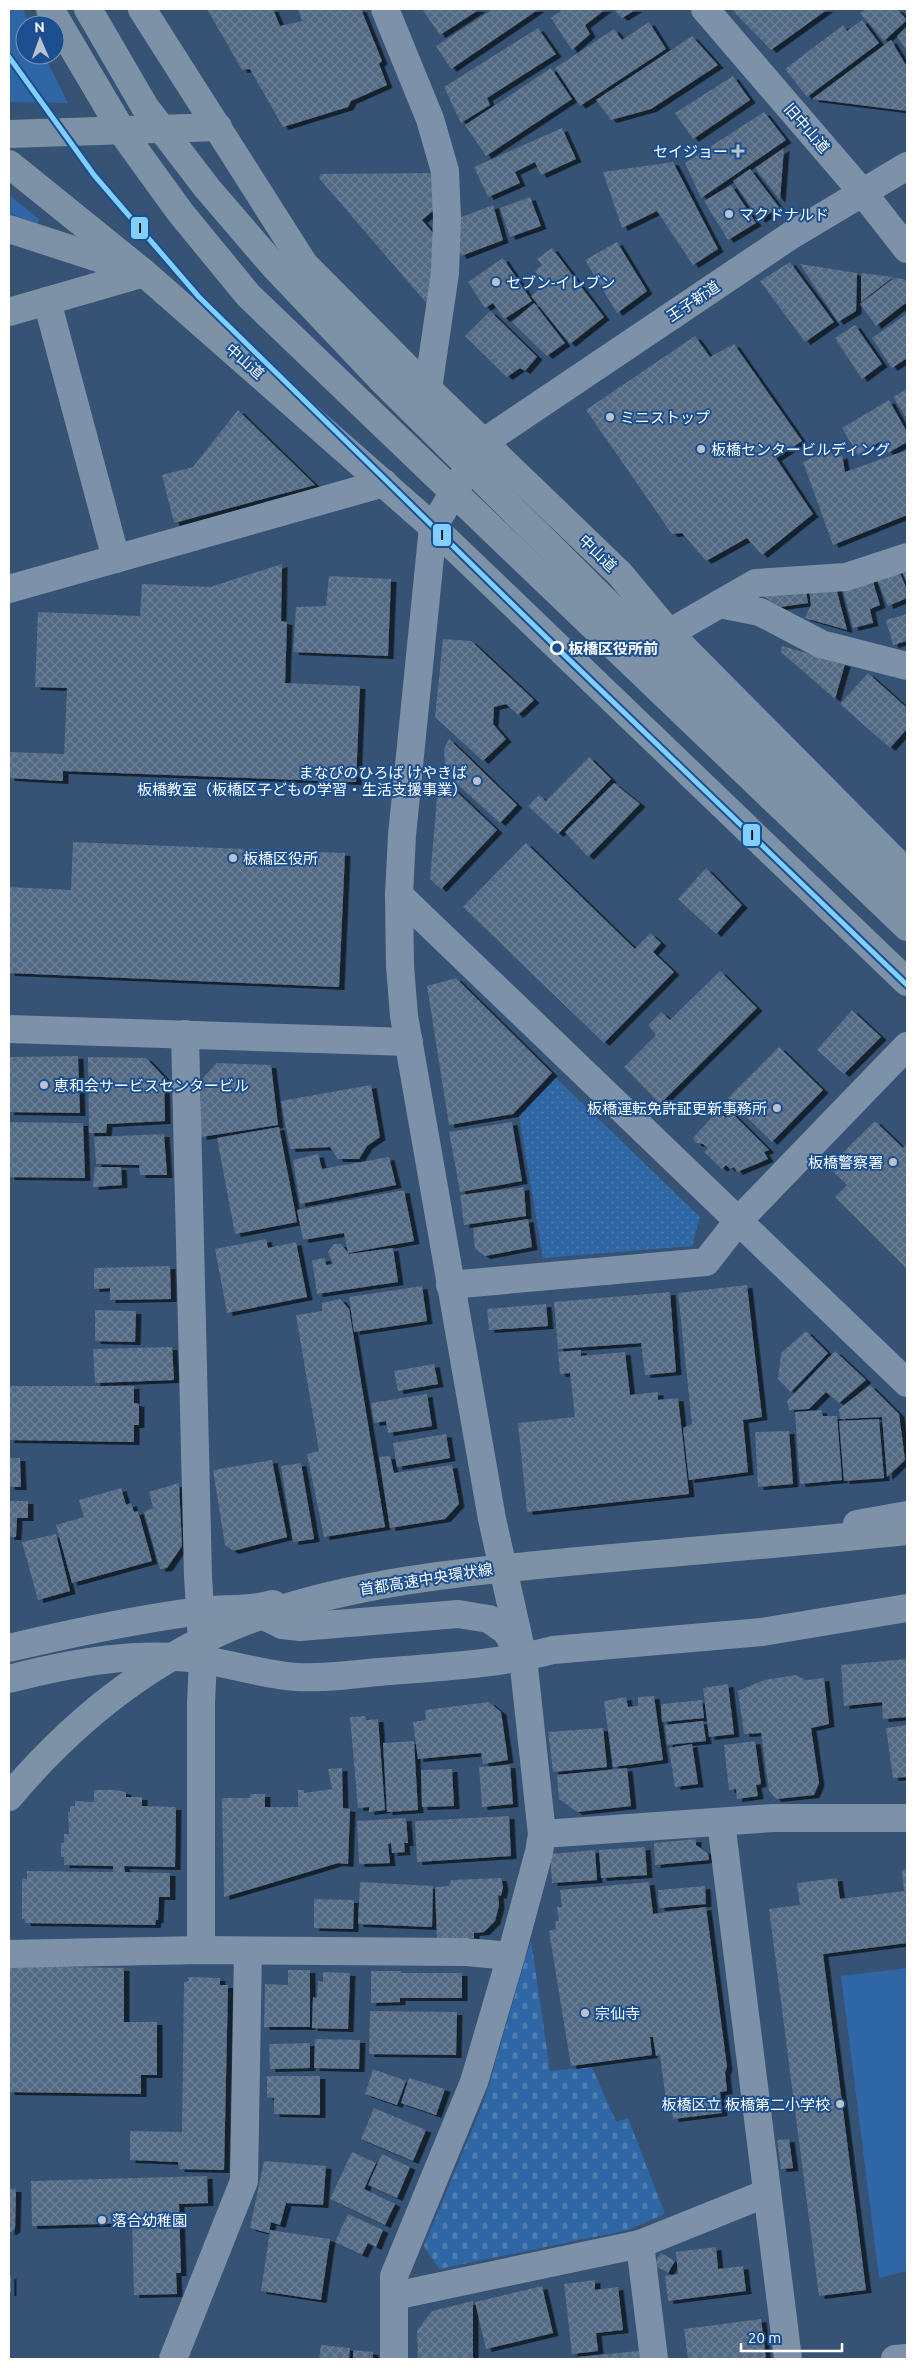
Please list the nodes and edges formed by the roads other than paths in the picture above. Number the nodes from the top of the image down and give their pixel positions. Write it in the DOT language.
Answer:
graph roads {
  1 [pos="50,9"];
  2 [pos="88,9"];
  3 [pos="142,9"];
  4 [pos="385,9"];
  5 [pos="705,9"];
  6 [pos="218,127"];
  7 [pos="9,134"];
  8 [pos="9,164"];
  9 [pos="907,166"];
  10 [pos="862,193"];
  11 [pos="9,229"];
  12 [pos="907,250"];
  13 [pos="144,273"];
  14 [pos="47,301"];
  15 [pos="9,312"];
  16 [pos="428,389"];
  17 [pos="484,442"];
  18 [pos="384,483"];
  19 [pos="433,527"];
  20 [pos="907,557"];
  21 [pos="116,558"];
  22 [pos="9,589"];
  23 [pos="719,604"];
  24 [pos="669,632"];
  25 [pos="907,666"];
  26 [pos="907,873"];
  27 [pos="399,895"];
  28 [pos="907,900"];
  29 [pos="907,927"];
  30 [pos="907,982"];
  31 [pos="9,1029"];
  32 [pos="185,1034"];
  33 [pos="409,1042"];
  34 [pos="907,1046"];
  35 [pos="738,1220"];
  36 [pos="450,1285"];
  37 [pos="907,1383"];
  38 [pos="907,1515"];
  39 [pos="907,1531"];
  40 [pos="907,1547"];
  41 [pos="501,1563"];
  42 [pos="907,1608"];
  43 [pos="252,1610"];
  44 [pos="202,1611"];
  45 [pos="9,1648"];
  46 [pos="522,1658"];
  47 [pos="203,1660"];
  48 [pos="9,1679"];
  49 [pos="9,1797"];
  50 [pos="9,1809"];
  51 [pos="907,1818"];
  52 [pos="721,1822"];
  53 [pos="542,1834"];
  54 [pos="201,1950"];
  55 [pos="248,1951"];
  56 [pos="9,1954"];
  57 [pos="512,1956"];
  58 [pos="768,2193"];
  59 [pos="640,2244"];
  60 [pos="394,2296"];
  61 [pos="907,2358"];
  62 [pos="173,2359"];
  63 [pos="394,2359"];
  64 [pos="654,2359"];
  65 [pos="788,2359"];
  66 [pos="895,2359"];
  1 -- 29 [label="highway"];
  2 -- 28 [label="highway"];
  3 -- 6 [label="highway, 中山道"];
  4 -- 16 [label="street"];
  5 -- 10 [label="street, 旧中山道"];
  6 -- 7 [label="highway"];
  6 -- 16 [label="highway, 中山道"];
  8 -- 13 [label="highway, 中山道"];
  9 -- 10 [label="street, 王子新道"];
  10 -- 12 [label="street, 旧中山道"];
  10 -- 17 [label="street, 王子新道"];
  11 -- 13 [label="highway"];
  13 -- 14 [label="highway"];
  13 -- 18 [label="highway, 中山道"];
  14 -- 15 [label="highway"];
  14 -- 21 [label="street"];
  16 -- 17 [label="highway, 中山道"];
  17 -- 19 [label="street"];
  17 -- 24 [label="highway, 中山道"];
  18 -- 19 [label="highway, 中山道"];
  18 -- 21 [label="street"];
  19 -- 27 [label="street"];
  19 -- 30 [label="highway, 中山道"];
  20 -- 23 [label="street"];
  21 -- 22 [label="street"];
  23 -- 24 [label="street"];
  23 -- 25 [label="street"];
  24 -- 26 [label="highway, 中山道"];
  27 -- 33 [label="street"];
  27 -- 35 [label="street"];
  31 -- 32 [label="street"];
  32 -- 33 [label="street"];
  32 -- 44 [label="street"];
  33 -- 36 [label="street"];
  34 -- 35 [label="street"];
  35 -- 36 [label="street"];
  35 -- 37 [label="street"];
  36 -- 41 [label="street"];
  38 -- 41 [label="street"];
  39 -- 49 [label="highway, 首都高速中央環状線"];
  40 -- 50 [label="highway, 首都高速中央環状線"];
  41 -- 43 [label="street"];
  41 -- 46 [label="street"];
  42 -- 46 [label="street"];
  43 -- 44 [label="street"];
  43 -- 46 [label="street"];
  44 -- 45 [label="street"];
  44 -- 47 [label="street"];
  46 -- 47 [label="street"];
  46 -- 53 [label="street"];
  47 -- 48 [label="street"];
  47 -- 54 [label="street"];
  51 -- 52 [label="street"];
  52 -- 53 [label="street"];
  52 -- 58 [label="street"];
  53 -- 57 [label="street"];
  54 -- 55 [label="street"];
  54 -- 56 [label="street"];
  55 -- 57 [label="street"];
  55 -- 62 [label="street"];
  57 -- 60 [label="street"];
  58 -- 59 [label="street"];
  58 -- 65 [label="street"];
  59 -- 60 [label="street"];
  59 -- 64 [label="street"];
  60 -- 63 [label="street"];
  61 -- 66 [label="street"];
}
